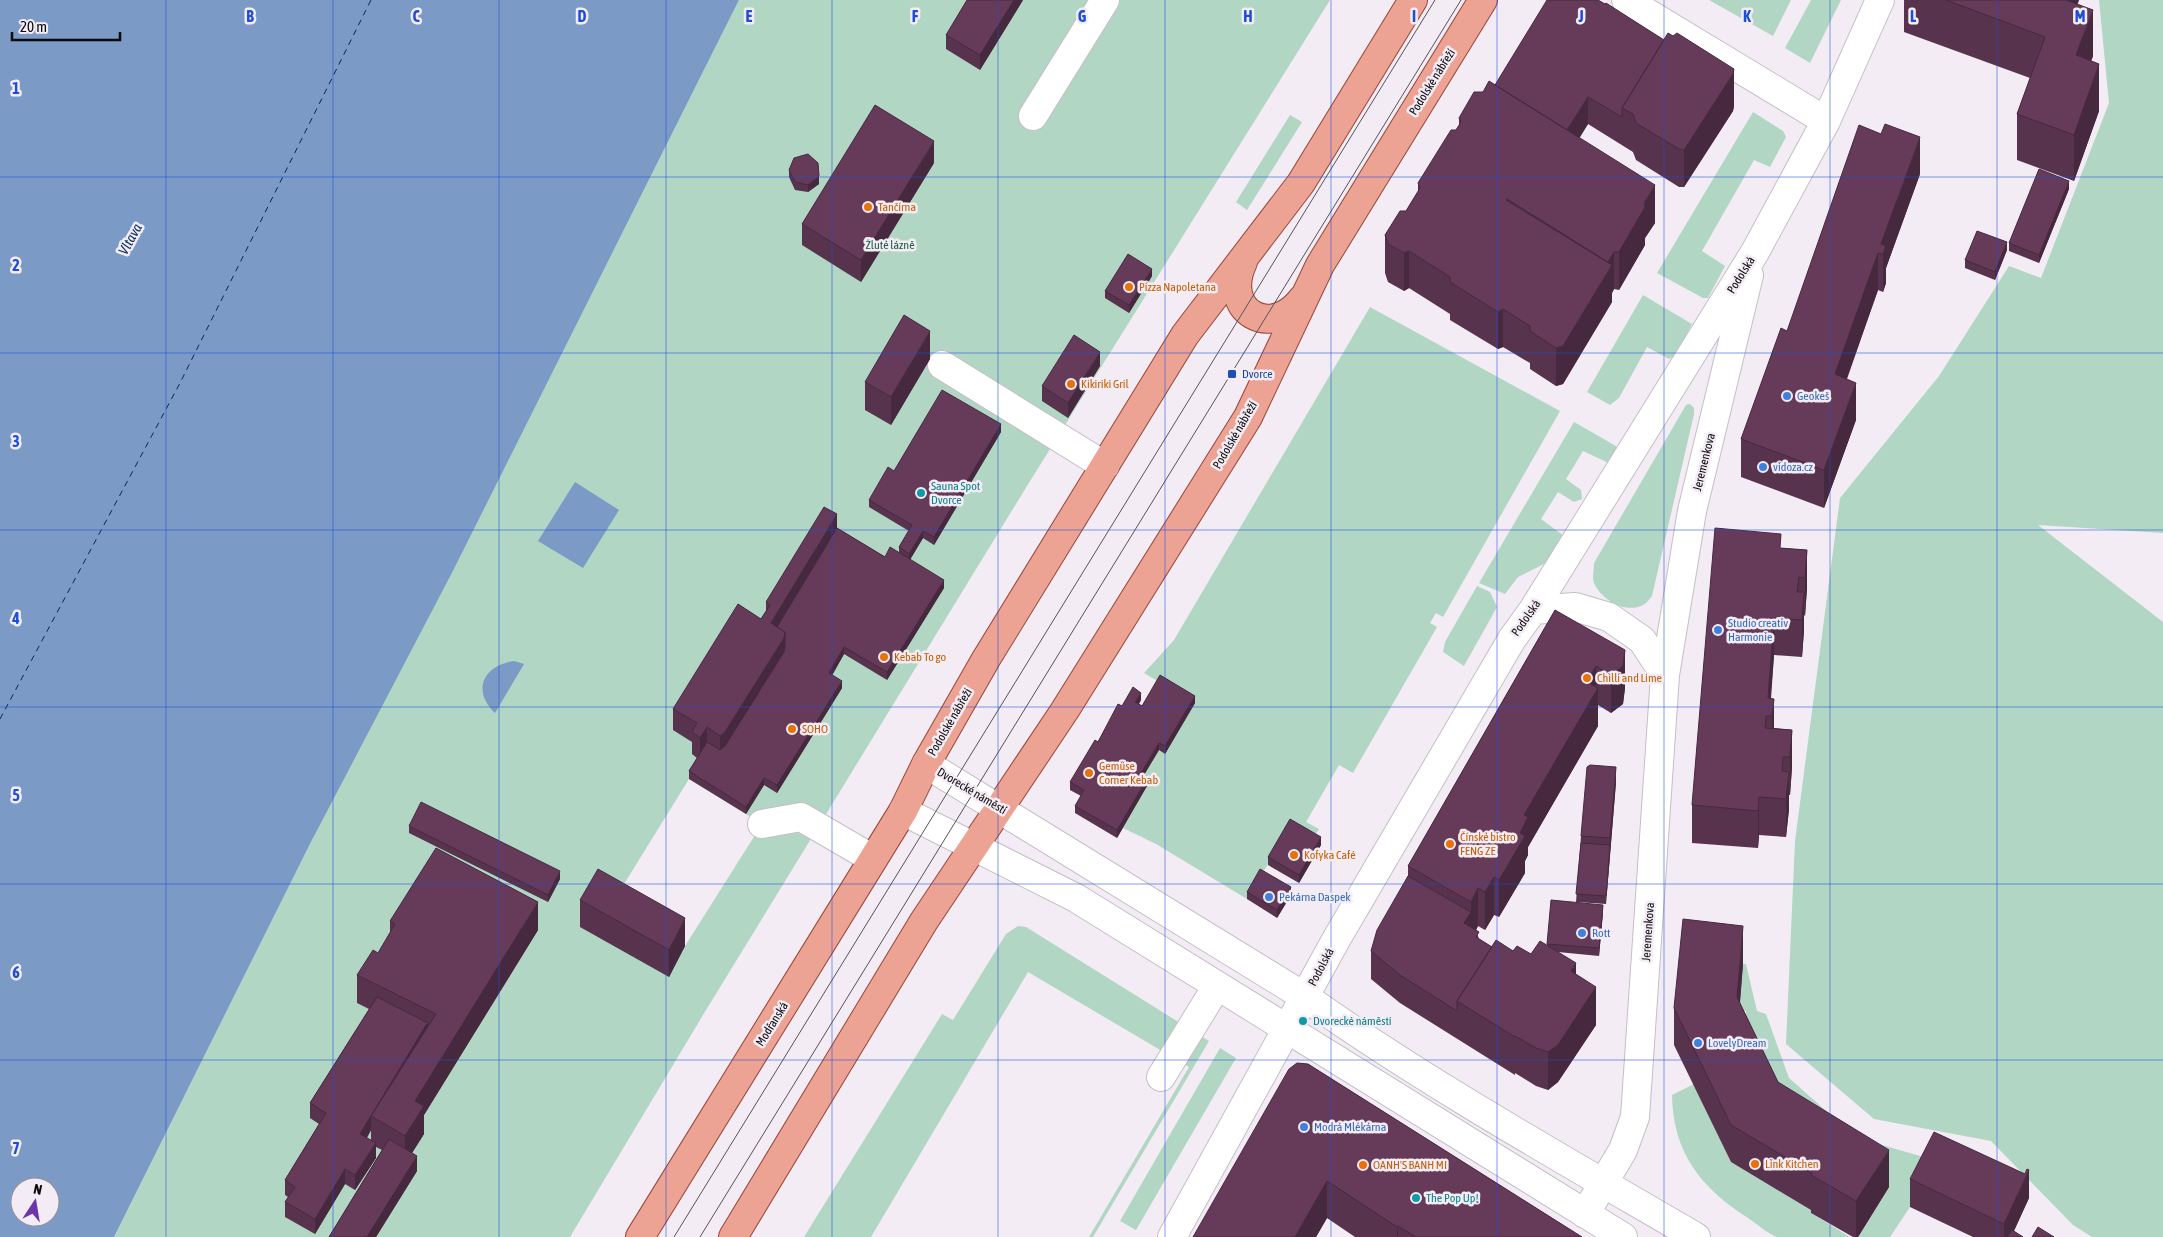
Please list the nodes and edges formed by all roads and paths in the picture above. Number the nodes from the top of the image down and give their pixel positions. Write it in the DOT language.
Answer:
graph roads {
  1 [pos="1105,0"];
  2 [pos="1413,0"];
  3 [pos="1483,0"];
  4 [pos="1626,0"];
  5 [pos="1880,0"];
  6 [pos="1033,116"];
  7 [pos="1826,122"];
  8 [pos="1755,252"];
  9 [pos="1245,256"];
  10 [pos="1307,294"];
  11 [pos="942,365"];
  12 [pos="1105,466"];
  13 [pos="1534,610"];
  14 [pos="1665,675"];
  15 [pos="926,764"];
  16 [pos="1000,808"];
  17 [pos="903,811"];
  18 [pos="762,824"];
  19 [pos="974,845"];
  20 [pos="873,859"];
  21 [pos="1218,986"];
  22 [pos="1305,997"];
  23 [pos="1287,1028"];
  24 [pos="1161,1077"];
  25 [pos="1603,1182"];
  26 [pos="1585,1214"];
  27 [pos="640,1237"];
  28 [pos="733,1237"];
  29 [pos="1172,1237"];
  30 [pos="1623,1237"];
  31 [pos="1696,1237"];
  1 -- 6 [label="street"];
  2 -- 9 [label="main road, Podolské nábřeží"];
  3 -- 10 [label="main road, Podolské nábřeží"];
  4 -- 7 [label="street"];
  5 -- 7 [label="street, Podolská"];
  7 -- 8 [label="street, Podolská"];
  8 -- 13 [label="street, Podolská"];
  8 -- 14 [label="street, Jeremenkova"];
  9 -- 10 [label="main road"];
  9 -- 12 [label="main road, Podolské nábřeží"];
  10 -- 16 [label="main road, Podolské nábřeží"];
  11 -- 12 [label="street"];
  12 -- 15 [label="main road, Podolské nábřeží"];
  13 -- 14 [label="street"];
  13 -- 22 [label="street, Podolská"];
  14 -- 25 [label="street, Jeremenkova"];
  15 -- 16 [label="street, Dvorecké náměstí"];
  15 -- 17 [label="main road, Podolské nábřeží"];
  16 -- 19 [label="main road, Podolské nábřeží"];
  16 -- 22 [label="street, Dvorecké náměstí"];
  17 -- 19 [label="street"];
  17 -- 20 [label="main road, Modřanská"];
  18 -- 20 [label="street"];
  19 -- 21 [label="street"];
  19 -- 28 [label="main road"];
  20 -- 27 [label="main road, Modřanská"];
  21 -- 23 [label="street"];
  21 -- 24 [label="street"];
  22 -- 23 [label="street, Podolská"];
  22 -- 25 [label="street, Dvorecké náměstí"];
  23 -- 26 [label="street"];
  23 -- 29 [label="street, Podolská"];
  25 -- 26 [label="street, Jeremenkova"];
  25 -- 31 [label="street"];
  26 -- 30 [label="street"];
}
